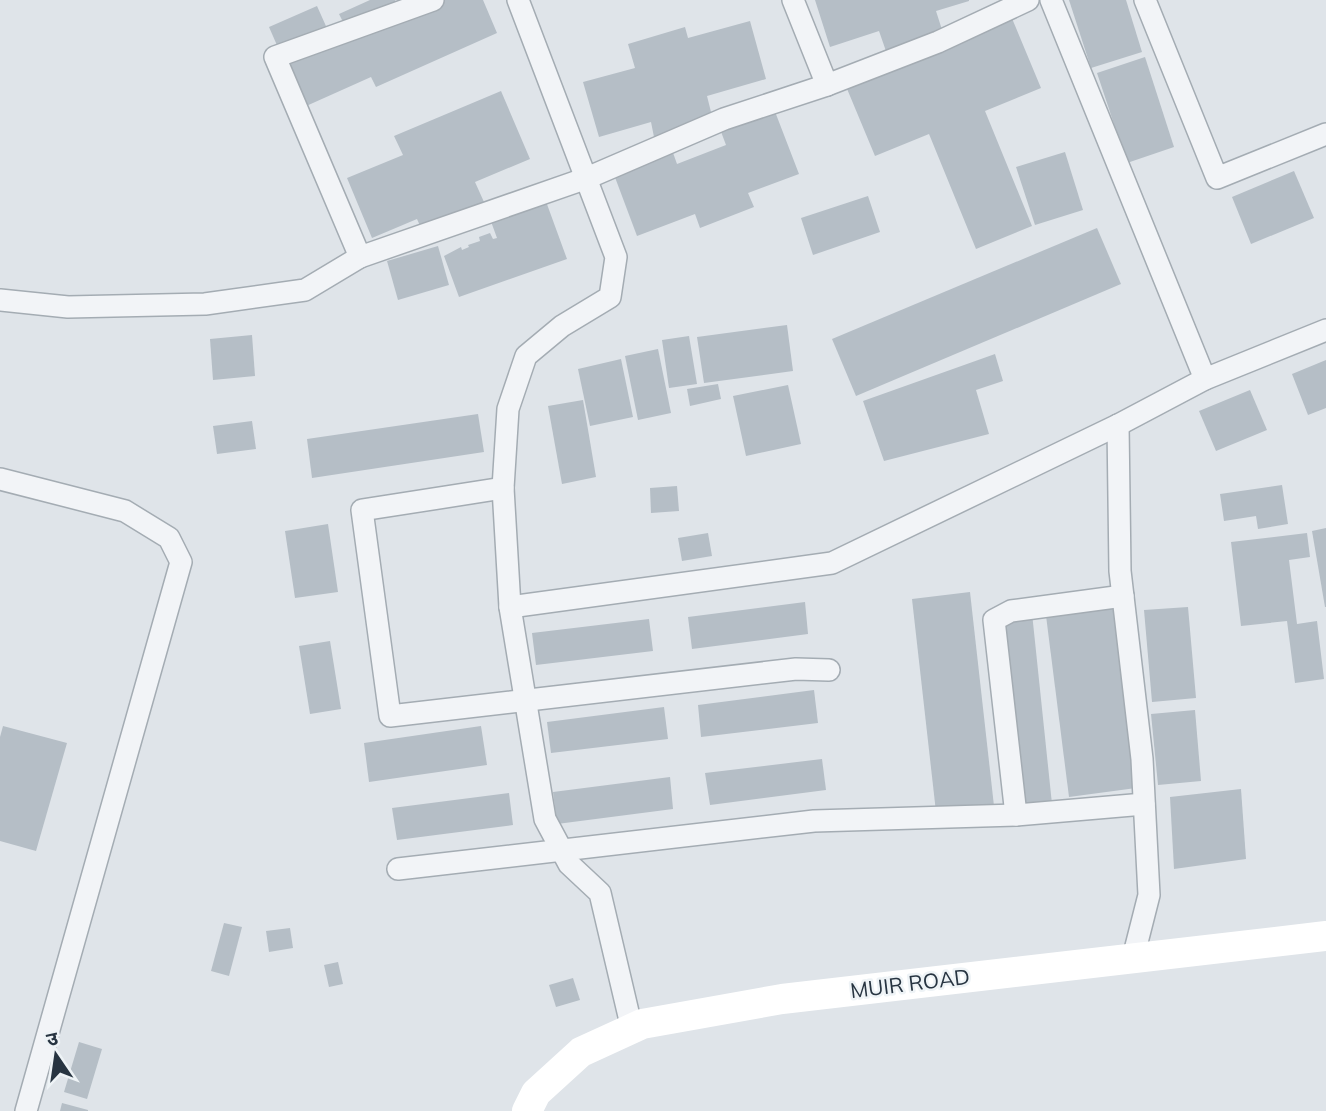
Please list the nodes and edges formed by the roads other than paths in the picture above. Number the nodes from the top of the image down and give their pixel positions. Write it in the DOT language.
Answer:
graph roads {
  1 [pos="433,0"];
  2 [pos="518,0"];
  3 [pos="793,0"];
  4 [pos="1027,0"];
  5 [pos="1051,0"];
  6 [pos="1145,0"];
  7 [pos="827,85"];
  8 [pos="1326,134"];
  9 [pos="587,178"];
  10 [pos="360,257"];
  11 [pos="0,300"];
  12 [pos="1326,330"];
  13 [pos="1205,379"];
  14 [pos="1118,425"];
  15 [pos="0,479"];
  16 [pos="503,488"];
  17 [pos="1123,596"];
  18 [pos="510,607"];
  19 [pos="830,670"];
  20 [pos="525,698"];
  21 [pos="1144,804"];
  22 [pos="1016,815"];
  23 [pos="561,848"];
  24 [pos="398,869"];
  25 [pos="1326,936"];
  26 [pos="1133,958"];
  27 [pos="632,1029"];
  28 [pos="26,1111"];
  29 [pos="527,1111"];
  1 -- 10 [label="street"];
  2 -- 9 [label="street"];
  3 -- 7 [label="street"];
  4 -- 7 [label="street"];
  5 -- 13 [label="street"];
  6 -- 8 [label="street"];
  7 -- 9 [label="street"];
  9 -- 10 [label="street"];
  9 -- 16 [label="street"];
  10 -- 11 [label="street"];
  12 -- 13 [label="street"];
  13 -- 14 [label="street"];
  14 -- 17 [label="street"];
  14 -- 18 [label="street"];
  15 -- 28 [label="street"];
  16 -- 18 [label="street"];
  16 -- 20 [label="street"];
  17 -- 21 [label="street"];
  17 -- 22 [label="street"];
  18 -- 20 [label="street"];
  19 -- 20 [label="street"];
  20 -- 23 [label="street"];
  21 -- 22 [label="street"];
  21 -- 26 [label="street"];
  22 -- 23 [label="street"];
  23 -- 24 [label="street"];
  23 -- 27 [label="street"];
  25 -- 26 [label="main road, MUIR ROAD"];
  26 -- 27 [label="main road, MUIR ROAD"];
  27 -- 29 [label="main road, MUIR ROAD"];
}
